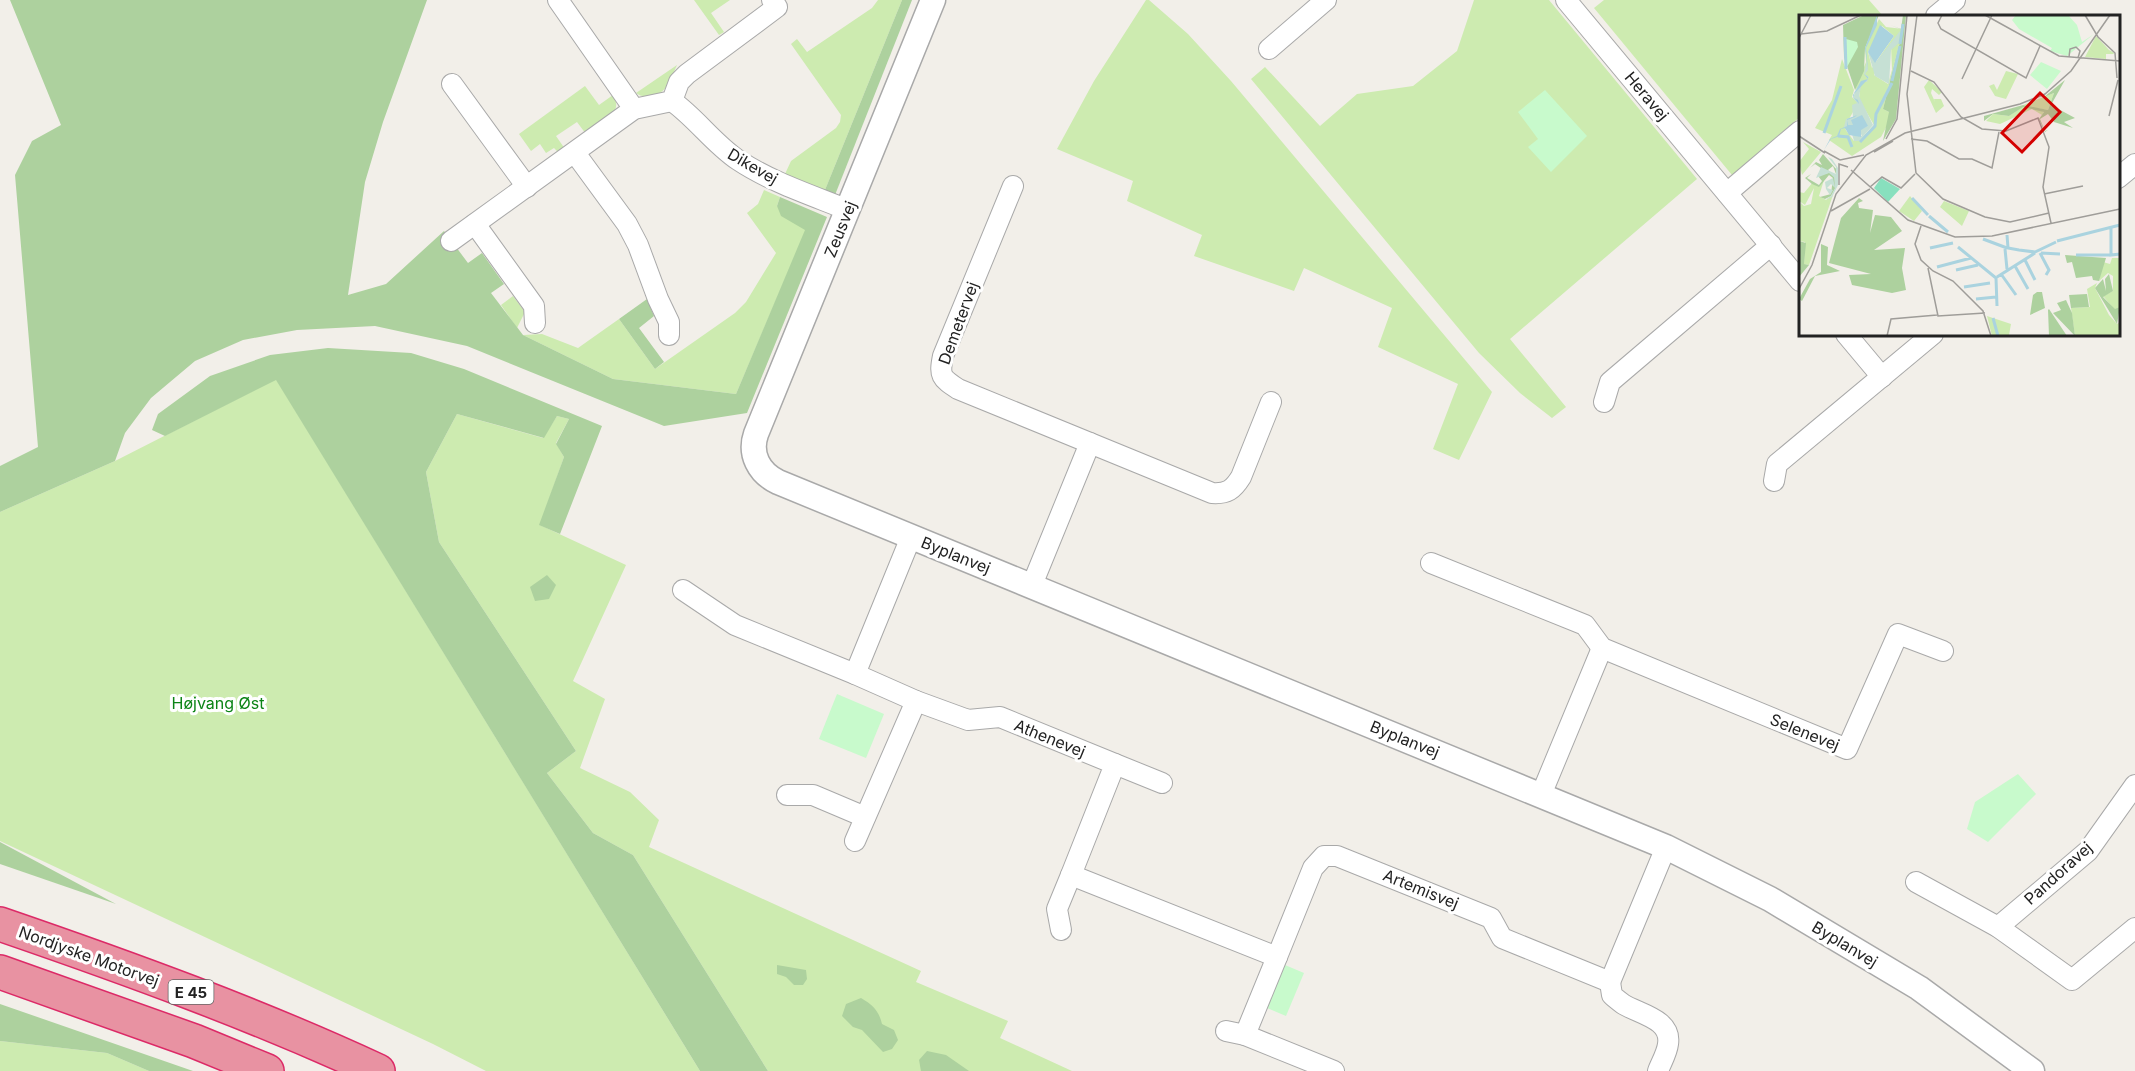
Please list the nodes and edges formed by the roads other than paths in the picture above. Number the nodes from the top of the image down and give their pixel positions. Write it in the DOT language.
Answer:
graph roads {
  1 [pos="558,0"];
  2 [pos="772,0"];
  3 [pos="933,0"];
  4 [pos="1326,0"];
  5 [pos="1566,0"];
  6 [pos="1955,0"];
  7 [pos="1937,15"];
  8 [pos="1269,49"];
  9 [pos="452,84"];
  10 [pos="672,101"];
  11 [pos="634,109"];
  12 [pos="1799,132"];
  13 [pos="575,153"];
  14 [pos="2135,164"];
  15 [pos="2120,176"];
  16 [pos="1012,186"];
  17 [pos="526,187"];
  18 [pos="1727,193"];
  19 [pos="848,210"];
  20 [pos="475,224"];
  21 [pos="451,241"];
  22 [pos="1771,245"];
  23 [pos="1799,280"];
  24 [pos="535,323"];
  25 [pos="669,335"];
  26 [pos="1847,336"];
  27 [pos="1931,336"];
  28 [pos="1882,377"];
  29 [pos="1271,402"];
  30 [pos="1604,402"];
  31 [pos="1090,443"];
  32 [pos="755,458"];
  33 [pos="1774,482"];
  34 [pos="911,537"];
  35 [pos="1431,563"];
  36 [pos="1032,585"];
  37 [pos="683,590"];
  38 [pos="1602,648"];
  39 [pos="1943,651"];
  40 [pos="855,674"];
  41 [pos="916,701"];
  42 [pos="1115,764"];
  43 [pos="1162,783"];
  44 [pos="2135,785"];
  45 [pos="787,795"];
  46 [pos="1541,795"];
  47 [pos="866,817"];
  48 [pos="855,841"];
  49 [pos="1666,847"];
  50 [pos="1071,874"];
  51 [pos="1916,882"];
  52 [pos="0,924"];
  53 [pos="1998,927"];
  54 [pos="2135,928"];
  55 [pos="1061,930"];
  56 [pos="1277,957"];
  57 [pos="0,972"];
  58 [pos="1610,982"];
  59 [pos="267,1071"];
  60 [pos="378,1071"];
  61 [pos="1334,1071"];
  62 [pos="1658,1071"];
  63 [pos="2032,1071"];
  1 -- 11 [label="street"];
  2 -- 10 [label="street"];
  3 -- 19 [label="street, Zeusvej"];
  4 -- 8 [label="street"];
  5 -- 18 [label="street, Heravej"];
  6 -- 7 [label="street"];
  9 -- 17 [label="street"];
  10 -- 11 [label="street"];
  10 -- 19 [label="street, Dikevej"];
  11 -- 13 [label="street"];
  12 -- 18 [label="street"];
  13 -- 17 [label="street"];
  13 -- 25 [label="street"];
  14 -- 15 [label="street"];
  16 -- 31 [label="street, Demetervej"];
  17 -- 20 [label="street"];
  18 -- 22 [label="street, Heravej"];
  19 -- 32 [label="street, Zeusvej"];
  20 -- 21 [label="street"];
  20 -- 24 [label="street"];
  22 -- 23 [label="street, Heravej"];
  22 -- 30 [label="street"];
  26 -- 28 [label="street"];
  27 -- 28 [label="street"];
  28 -- 33 [label="street"];
  29 -- 31 [label="street, Demetervej"];
  31 -- 36 [label="street"];
  32 -- 34 [label="street, Byplanvej"];
  34 -- 36 [label="street, Byplanvej"];
  34 -- 40 [label="street"];
  35 -- 38 [label="street, Selenevej"];
  36 -- 46 [label="street, Byplanvej"];
  37 -- 40 [label="street, Athenevej"];
  38 -- 39 [label="street, Selenevej"];
  38 -- 46 [label="street"];
  40 -- 41 [label="street, Athenevej"];
  41 -- 42 [label="street, Athenevej"];
  41 -- 47 [label="street"];
  42 -- 43 [label="street, Athenevej"];
  42 -- 50 [label="street"];
  44 -- 53 [label="street, Pandoravej"];
  45 -- 47 [label="street"];
  46 -- 49 [label="street, Byplanvej"];
  47 -- 48 [label="street"];
  49 -- 58 [label="street"];
  49 -- 63 [label="street, Byplanvej"];
  50 -- 55 [label="street"];
  50 -- 56 [label="street"];
  51 -- 53 [label="street"];
  52 -- 60 [label="highway, Nordjyske Motorvej / E 45"];
  53 -- 54 [label="street"];
  56 -- 58 [label="street, Artemisvej"];
  56 -- 61 [label="street, Artemisvej"];
  57 -- 59 [label="highway"];
  58 -- 62 [label="street"];
}
